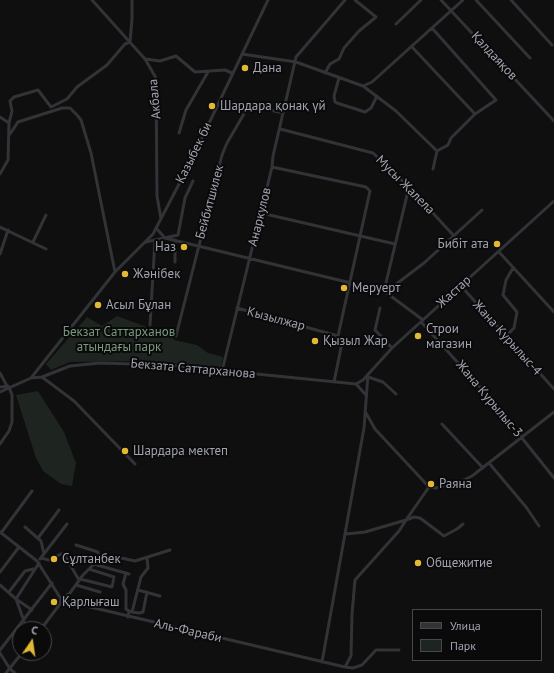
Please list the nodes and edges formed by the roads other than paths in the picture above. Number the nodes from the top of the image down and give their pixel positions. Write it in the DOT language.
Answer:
graph roads {
  1 [pos="92,0"];
  2 [pos="132,0"];
  3 [pos="268,0"];
  4 [pos="345,0"];
  5 [pos="355,0"];
  6 [pos="421,0"];
  7 [pos="441,0"];
  8 [pos="463,0"];
  9 [pos="476,0"];
  10 [pos="511,0"];
  11 [pos="451,11"];
  12 [pos="396,24"];
  13 [pos="432,28"];
  14 [pos="130,42"];
  15 [pos="552,45"];
  16 [pos="412,47"];
  17 [pos="242,54"];
  18 [pos="530,58"];
  19 [pos="145,60"];
  20 [pos="296,62"];
  21 [pos="208,72"];
  22 [pos="232,73"];
  23 [pos="326,73"];
  24 [pos="340,78"];
  25 [pos="363,86"];
  26 [pos="377,96"];
  27 [pos="51,107"];
  28 [pos="52,111"];
  29 [pos="283,113"];
  30 [pos="475,114"];
  31 [pos="0,117"];
  32 [pos="554,121"];
  33 [pos="9,123"];
  34 [pos="280,129"];
  35 [pos="179,133"];
  36 [pos="10,134"];
  37 [pos="437,151"];
  38 [pos="272,167"];
  39 [pos="433,169"];
  40 [pos="0,174"];
  41 [pos="193,181"];
  42 [pos="409,187"];
  43 [pos="554,201"];
  44 [pos="482,210"];
  45 [pos="261,214"];
  46 [pos="46,215"];
  47 [pos="161,219"];
  48 [pos="0,226"];
  49 [pos="156,228"];
  50 [pos="8,230"];
  51 [pos="361,236"];
  52 [pos="454,236"];
  53 [pos="165,238"];
  54 [pos="155,240"];
  55 [pos="175,240"];
  56 [pos="33,242"];
  57 [pos="146,242"];
  58 [pos="395,244"];
  59 [pos="198,246"];
  60 [pos="46,249"];
  61 [pos="499,252"];
  62 [pos="0,254"];
  63 [pos="250,258"];
  64 [pos="175,262"];
  65 [pos="513,268"];
  66 [pos="115,272"];
  67 [pos="350,283"];
  68 [pos="461,286"];
  69 [pos="384,291"];
  70 [pos="237,308"];
  71 [pos="380,308"];
  72 [pos="554,312"];
  73 [pos="422,321"];
  74 [pos="150,325"];
  75 [pos="176,336"];
  76 [pos="338,336"];
  77 [pos="506,336"];
  78 [pos="392,348"];
  79 [pos="222,371"];
  80 [pos="0,373"];
  81 [pos="368,376"];
  82 [pos="42,377"];
  83 [pos="31,378"];
  84 [pos="334,382"];
  85 [pos="356,384"];
  86 [pos="9,386"];
  87 [pos="0,387"];
  88 [pos="554,389"];
  89 [pos="0,392"];
  90 [pos="396,394"];
  91 [pos="366,395"];
  92 [pos="366,412"];
  93 [pos="554,412"];
  94 [pos="442,424"];
  95 [pos="521,437"];
  96 [pos="0,444"];
  97 [pos="489,462"];
  98 [pos="135,464"];
  99 [pos="482,468"];
  100 [pos="554,478"];
  101 [pos="430,487"];
  102 [pos="32,491"];
  103 [pos="59,510"];
  104 [pos="406,520"];
  105 [pos="67,524"];
  106 [pos="463,524"];
  107 [pos="539,526"];
  108 [pos="25,527"];
  109 [pos="0,533"];
  110 [pos="346,534"];
  111 [pos="38,538"];
  112 [pos="76,545"];
  113 [pos="19,546"];
  114 [pos="170,550"];
  115 [pos="44,554"];
  116 [pos="41,558"];
  117 [pos="72,558"];
  118 [pos="147,558"];
  119 [pos="99,560"];
  120 [pos="38,562"];
  121 [pos="94,564"];
  122 [pos="33,569"];
  123 [pos="89,569"];
  124 [pos="0,572"];
  125 [pos="80,580"];
  126 [pos="52,583"];
  127 [pos="0,585"];
  128 [pos="76,585"];
  129 [pos="138,590"];
  130 [pos="9,592"];
  131 [pos="100,592"];
  132 [pos="147,592"];
  133 [pos="160,596"];
  134 [pos="16,599"];
  135 [pos="61,599"];
  136 [pos="32,610"];
  137 [pos="131,611"];
  138 [pos="128,617"];
  139 [pos="24,621"];
  140 [pos="47,621"];
  141 [pos="12,636"];
  142 [pos="399,650"];
  143 [pos="0,652"];
  144 [pos="16,661"];
  145 [pos="322,662"];
  146 [pos="345,667"];
  147 [pos="353,668"];
  148 [pos="10,669"];
  149 [pos="6,673"];
  150 [pos="15,673"];
  151 [pos="355,673"];
  1 -- 14 [label="street, Акбала"];
  2 -- 14 [label="street"];
  3 -- 17 [label="street, Казыбек би"];
  4 -- 20 [label="street, Анаркулов"];
  5 -- 23 [label="street"];
  6 -- 12 [label="street"];
  7 -- 11 [label="street, Қалдаяқов"];
  8 -- 11 [label="street"];
  9 -- 18 [label="street"];
  10 -- 15 [label="street"];
  11 -- 13 [label="street"];
  11 -- 32 [label="street, Қалдаяқов"];
  13 -- 16 [label="street"];
  13 -- 30 [label="street"];
  14 -- 19 [label="street, Акбала"];
  14 -- 27 [label="street"];
  16 -- 25 [label="street"];
  16 -- 30 [label="street"];
  17 -- 20 [label="street"];
  17 -- 22 [label="street, Казыбек би"];
  19 -- 21 [label="street"];
  19 -- 47 [label="street, Акбала"];
  20 -- 23 [label="street"];
  20 -- 29 [label="street, Анаркулов"];
  21 -- 22 [label="street"];
  21 -- 35 [label="street"];
  22 -- 47 [label="street, Казыбек би"];
  23 -- 24 [label="street"];
  24 -- 25 [label="street"];
  24 -- 26 [label="street"];
  25 -- 26 [label="street"];
  26 -- 37 [label="street"];
  27 -- 28 [label="street"];
  27 -- 33 [label="street"];
  28 -- 36 [label="street"];
  28 -- 66 [label="street"];
  29 -- 34 [label="street, Анаркулов"];
  29 -- 59 [label="street, Бейбитшилек"];
  30 -- 37 [label="street"];
  31 -- 33 [label="street"];
  33 -- 36 [label="street"];
  34 -- 38 [label="street, Анаркулов"];
  34 -- 42 [label="street, Мусы Жалела"];
  36 -- 40 [label="street"];
  37 -- 39 [label="street"];
  38 -- 45 [label="street, Анаркулов"];
  38 -- 51 [label="street"];
  41 -- 53 [label="street"];
  42 -- 52 [label="street, Мусы Жалела"];
  42 -- 58 [label="street"];
  43 -- 61 [label="street, Жастар"];
  44 -- 52 [label="street"];
  45 -- 51 [label="street"];
  45 -- 63 [label="street, Анаркулов"];
  46 -- 56 [label="street"];
  47 -- 49 [label="street, Казыбек би"];
  48 -- 50 [label="street"];
  49 -- 53 [label="street"];
  49 -- 57 [label="street, Казыбек би"];
  50 -- 56 [label="street"];
  50 -- 62 [label="street"];
  51 -- 58 [label="street"];
  51 -- 67 [label="street"];
  52 -- 69 [label="street"];
  53 -- 54 [label="street"];
  53 -- 55 [label="street"];
  54 -- 57 [label="street"];
  54 -- 74 [label="street"];
  55 -- 59 [label="street"];
  55 -- 64 [label="street"];
  56 -- 60 [label="street"];
  57 -- 66 [label="street, Казыбек би"];
  58 -- 69 [label="street"];
  59 -- 63 [label="street"];
  59 -- 75 [label="street, Бейбитшилек"];
  61 -- 65 [label="street"];
  61 -- 68 [label="street, Жастар"];
  63 -- 67 [label="street"];
  63 -- 70 [label="street, Анаркулов"];
  65 -- 72 [label="street"];
  65 -- 77 [label="street"];
  66 -- 83 [label="street, Казыбек би"];
  67 -- 69 [label="street"];
  67 -- 76 [label="street"];
  68 -- 73 [label="street, Жастар"];
  68 -- 77 [label="street, Жана Курылыс-4"];
  69 -- 73 [label="street, Жана Курылыс-3"];
  70 -- 76 [label="street, Кызылжар"];
  70 -- 79 [label="street, Анаркулов"];
  71 -- 78 [label="street"];
  73 -- 78 [label="street, Жастар"];
  73 -- 95 [label="street, Жана Курылыс-3"];
  76 -- 84 [label="street"];
  77 -- 88 [label="street, Жана Курылыс-4"];
  78 -- 81 [label="street, Жастар"];
  79 -- 82 [label="street, Бекзата Саттарханова"];
  79 -- 84 [label="street, Бекзата Саттарханова"];
  80 -- 86 [label="street"];
  81 -- 85 [label="street, Жастар"];
  81 -- 90 [label="street"];
  81 -- 91 [label="street"];
  82 -- 83 [label="street, Бекзата Саттарханова"];
  82 -- 98 [label="street"];
  83 -- 86 [label="street, Казыбек би"];
  84 -- 85 [label="street, Бекзата Саттарханова"];
  85 -- 91 [label="street"];
  86 -- 87 [label="street"];
  86 -- 89 [label="street, Казыбек би"];
  86 -- 96 [label="street"];
  91 -- 92 [label="street"];
  92 -- 101 [label="street"];
  92 -- 110 [label="street"];
  93 -- 95 [label="street"];
  94 -- 99 [label="street"];
  95 -- 97 [label="street"];
  95 -- 100 [label="street, Жана Курылыс-3"];
  97 -- 99 [label="street"];
  97 -- 107 [label="street"];
  99 -- 101 [label="street"];
  101 -- 104 [label="street"];
  102 -- 109 [label="street"];
  103 -- 111 [label="street"];
  104 -- 106 [label="street"];
  104 -- 110 [label="street"];
  104 -- 146 [label="street"];
  105 -- 115 [label="street"];
  108 -- 111 [label="street"];
  109 -- 113 [label="street"];
  110 -- 145 [label="street"];
  111 -- 115 [label="street"];
  112 -- 119 [label="street"];
  113 -- 120 [label="street"];
  113 -- 124 [label="street"];
  114 -- 118 [label="street"];
  115 -- 116 [label="street"];
  116 -- 120 [label="street"];
  116 -- 125 [label="street"];
  117 -- 121 [label="street"];
  118 -- 119 [label="street"];
  118 -- 129 [label="street"];
  119 -- 121 [label="street"];
  120 -- 122 [label="street"];
  120 -- 126 [label="street"];
  121 -- 123 [label="street"];
  121 -- 137 [label="street"];
  122 -- 130 [label="street"];
  122 -- 134 [label="street"];
  123 -- 125 [label="street"];
  123 -- 125 [label="street"];
  125 -- 128 [label="street"];
  126 -- 135 [label="street"];
  126 -- 136 [label="street"];
  127 -- 130 [label="street"];
  128 -- 131 [label="street"];
  128 -- 135 [label="street"];
  129 -- 132 [label="street"];
  129 -- 137 [label="street"];
  130 -- 134 [label="street"];
  132 -- 133 [label="street"];
  132 -- 137 [label="street"];
  134 -- 136 [label="street"];
  134 -- 139 [label="street"];
  135 -- 138 [label="street, Аль-Фараби"];
  135 -- 140 [label="street"];
  136 -- 139 [label="street"];
  137 -- 138 [label="street"];
  138 -- 145 [label="street, Аль-Фараби"];
  141 -- 143 [label="street"];
  142 -- 147 [label="street"];
  143 -- 148 [label="street"];
  144 -- 148 [label="street"];
  145 -- 146 [label="street, Аль-Фараби"];
  146 -- 147 [label="street, Аль-Фараби"];
  147 -- 151 [label="street"];
  148 -- 149 [label="street"];
  148 -- 150 [label="street"];
}
